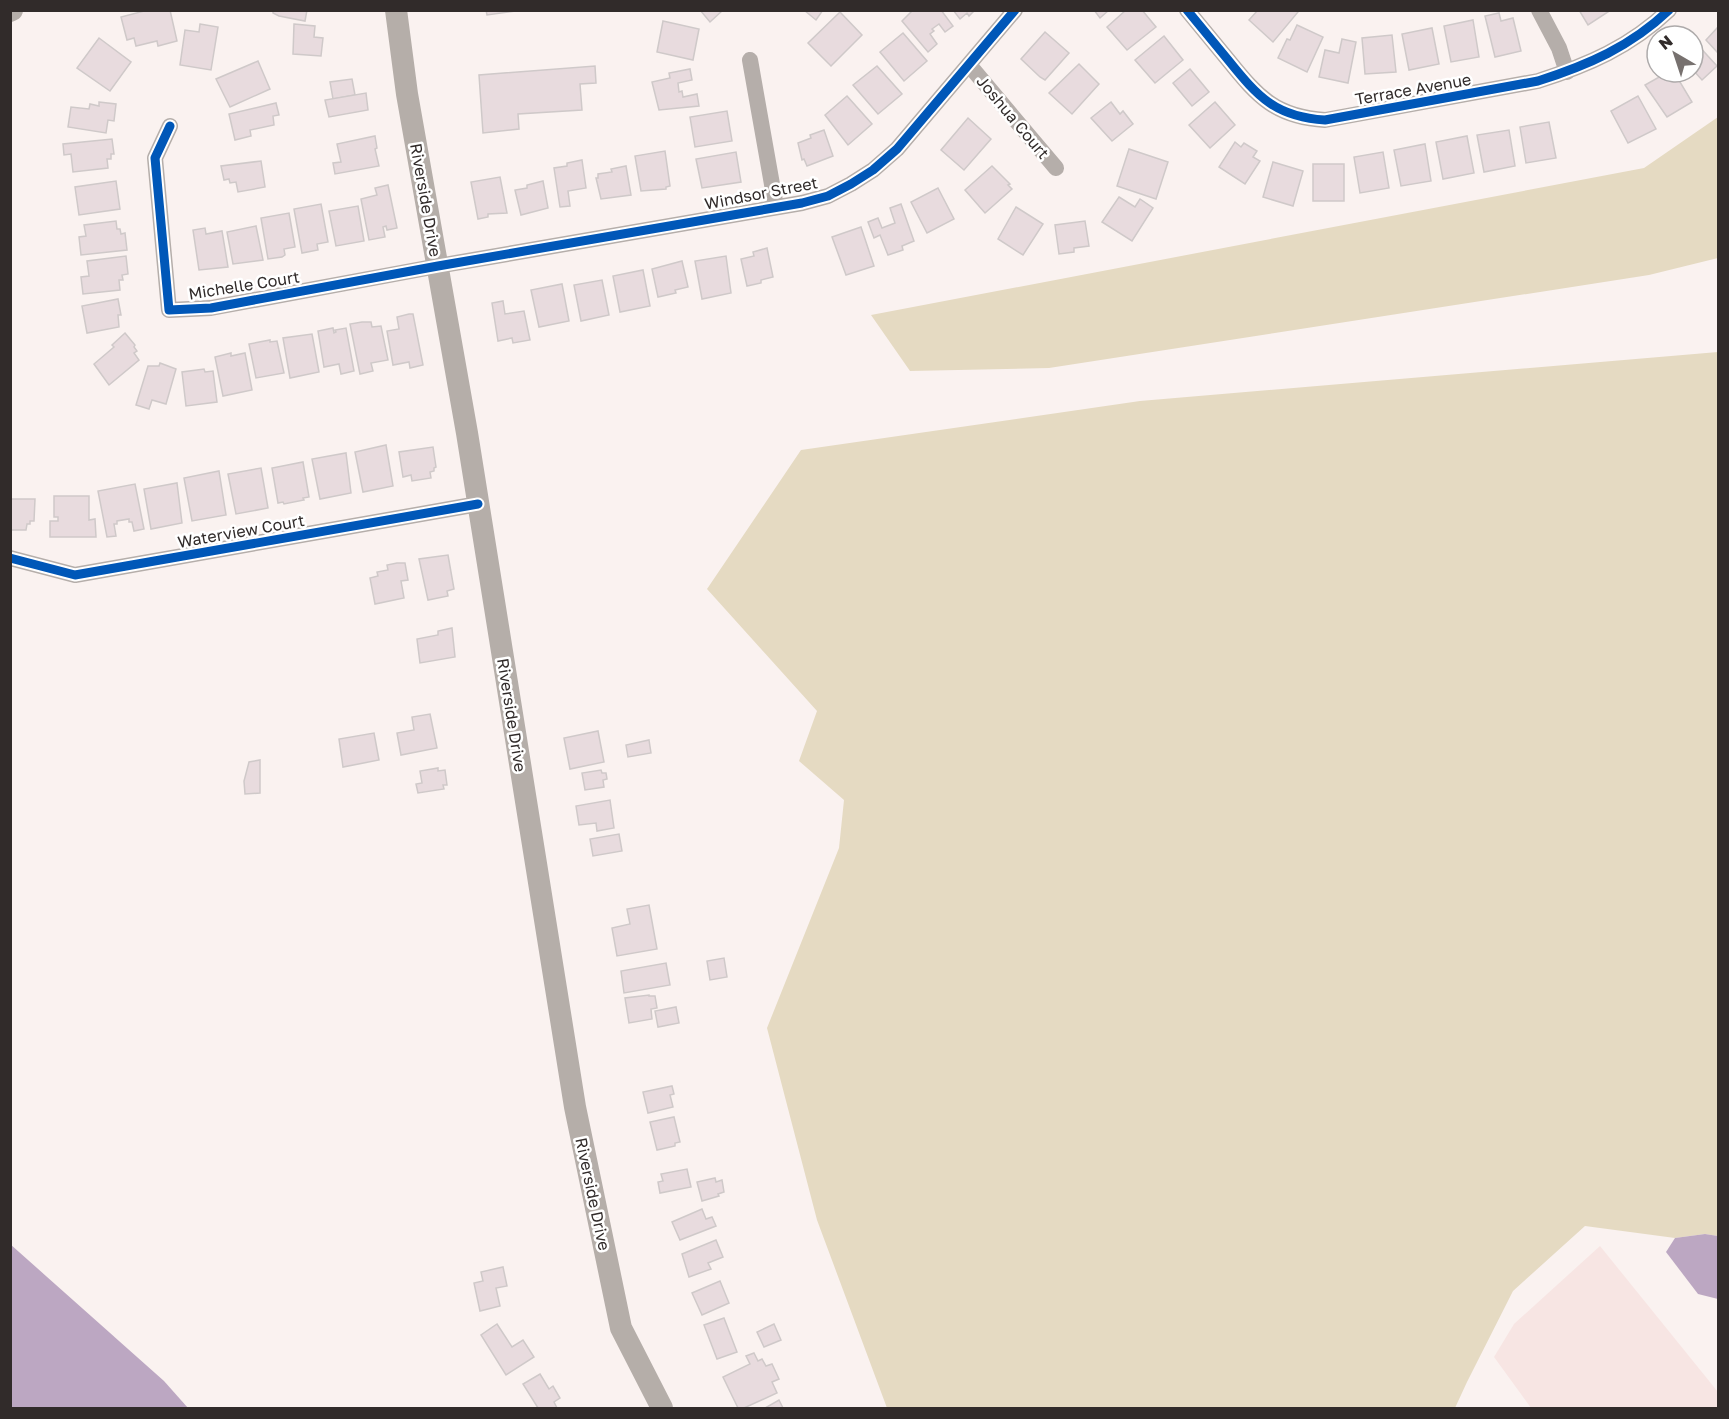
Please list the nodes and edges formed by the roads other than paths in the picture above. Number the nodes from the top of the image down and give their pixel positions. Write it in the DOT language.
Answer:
graph roads {
  1 [pos="396,10"];
  2 [pos="1015,10"];
  3 [pos="1187,10"];
  4 [pos="1539,10"];
  5 [pos="1669,10"];
  6 [pos="750,60"];
  7 [pos="970,66"];
  8 [pos="1567,72"];
  9 [pos="170,126"];
  10 [pos="1056,168"];
  11 [pos="777,207"];
  12 [pos="438,266"];
  13 [pos="478,504"];
  14 [pos="10,558"];
  15 [pos="662,1408"];
  1 -- 12 [label="main road, Riverside Drive"];
  2 -- 7 [label="street, Windsor Street"];
  3 -- 8 [label="street, Terrace Avenue"];
  4 -- 8 [label="street"];
  5 -- 8 [label="street, Terrace Avenue"];
  6 -- 11 [label="street"];
  7 -- 10 [label="street, Joshua Court"];
  7 -- 11 [label="street, Windsor Street"];
  9 -- 12 [label="street, Michelle Court"];
  11 -- 12 [label="street, Windsor Street"];
  12 -- 13 [label="main road, Riverside Drive"];
  13 -- 14 [label="street, Waterview Court"];
  13 -- 15 [label="main road, Riverside Drive"];
}
